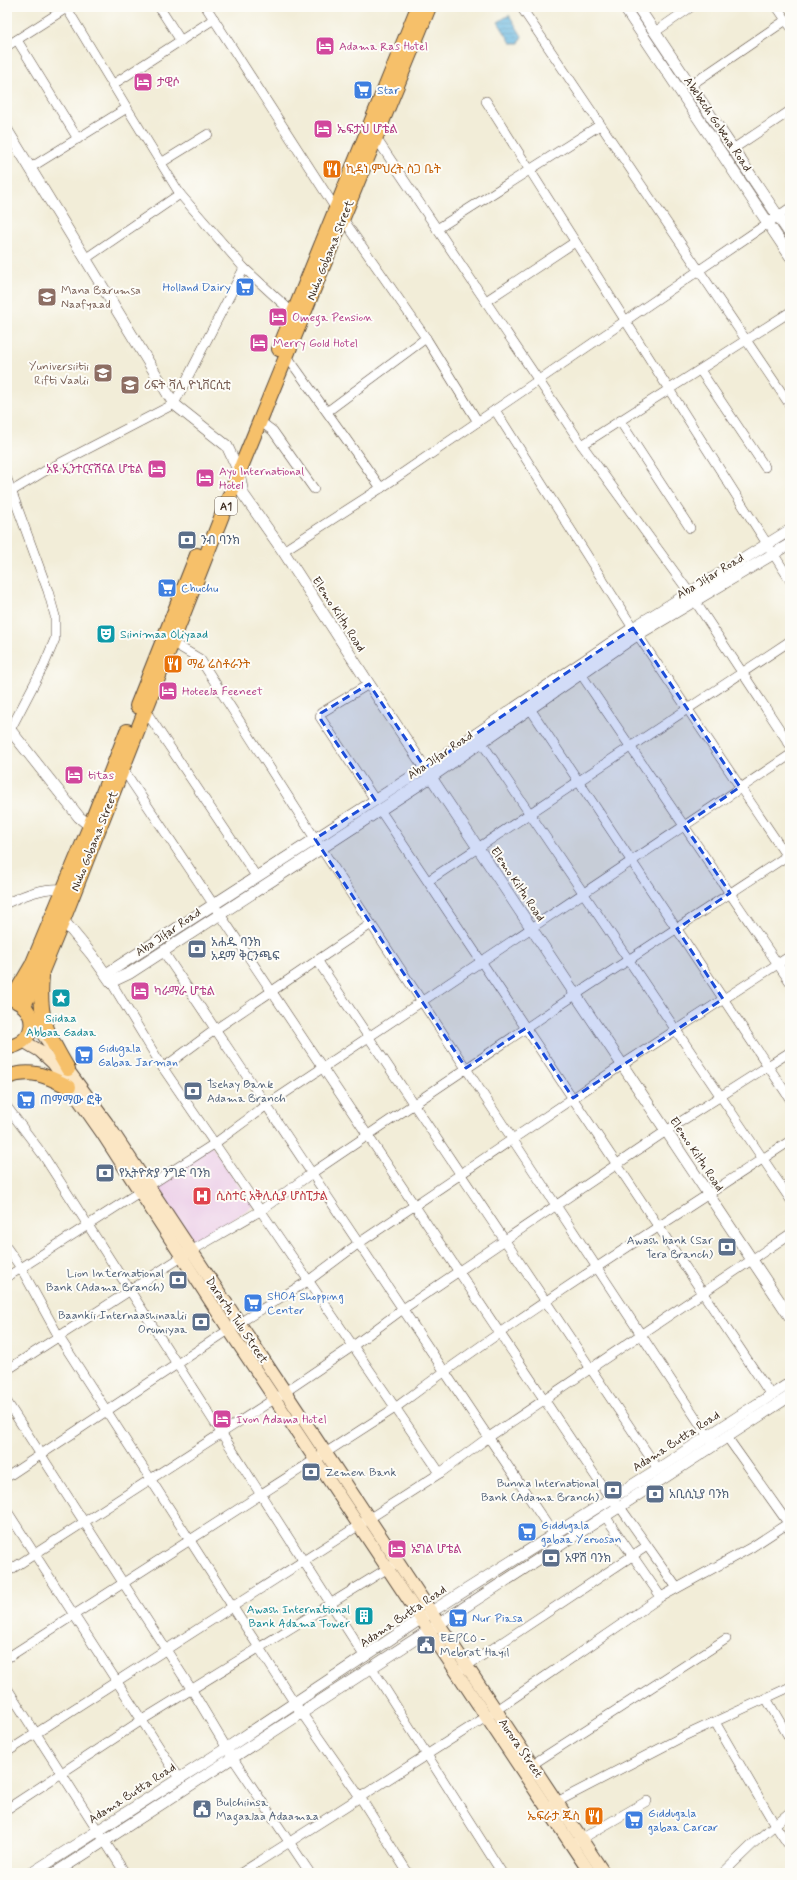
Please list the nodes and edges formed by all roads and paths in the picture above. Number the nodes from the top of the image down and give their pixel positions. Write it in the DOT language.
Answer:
graph roads {
  1 [pos="67,7"];
  2 [pos="160,7"];
  3 [pos="206,7"];
  4 [pos="418,7"];
  5 [pos="428,7"];
  6 [pos="520,7"];
  7 [pos="624,7"];
  8 [pos="638,7"];
  9 [pos="691,7"];
  10 [pos="777,7"];
  11 [pos="214,19"];
  12 [pos="788,23"];
  13 [pos="655,32"];
  14 [pos="17,40"];
  15 [pos="181,41"];
  16 [pos="7,46"];
  17 [pos="112,85"];
  18 [pos="691,86"];
  19 [pos="486,101"];
  20 [pos="127,108"];
  21 [pos="790,111"];
  22 [pos="600,125"];
  23 [pos="7,130"];
  24 [pos="208,134"];
  25 [pos="376,138"];
  26 [pos="78,139"];
  27 [pos="733,148"];
  28 [pos="161,163"];
  29 [pos="30,168"];
  30 [pos="528,169"];
  31 [pos="180,194"];
  32 [pos="790,208"];
  33 [pos="339,214"];
  34 [pos="778,216"];
  35 [pos="767,222"];
  36 [pos="437,229"];
  37 [pos="790,234"];
  38 [pos="575,242"];
  39 [pos="790,256"];
  40 [pos="85,259"];
  41 [pos="244,268"];
  42 [pos="698,270"];
  43 [pos="486,301"];
  44 [pos="790,312"];
  45 [pos="293,314"];
  46 [pos="625,321"];
  47 [pos="426,338"];
  48 [pos="746,340"];
  49 [pos="283,350"];
  50 [pos="700,370"];
  51 [pos="539,380"];
  52 [pos="668,390"];
  53 [pos="174,404"];
  54 [pos="790,405"];
  55 [pos="495,410"];
  56 [pos="328,411"];
  57 [pos="620,421"];
  58 [pos="261,422"];
  59 [pos="478,422"];
  60 [pos="582,445"];
  61 [pos="238,467"];
  62 [pos="765,467"];
  63 [pos="7,479"];
  64 [pos="381,488"];
  65 [pos="314,489"];
  66 [pos="10,492"];
  67 [pos="690,528"];
  68 [pos="790,530"];
  69 [pos="790,544"];
  70 [pos="770,550"];
  71 [pos="283,551"];
  72 [pos="790,580"];
  73 [pos="692,596"];
  74 [pos="635,632"];
  75 [pos="168,640"];
  76 [pos="790,641"];
  77 [pos="742,672"];
  78 [pos="581,674"];
  79 [pos="369,684"];
  80 [pos="688,709"];
  81 [pos="145,710"];
  82 [pos="531,710"];
  83 [pos="8,731"];
  84 [pos="482,743"];
  85 [pos="790,745"];
  86 [pos="631,746"];
  87 [pos="790,754"];
  88 [pos="123,769"];
  89 [pos="428,773"];
  90 [pos="578,781"];
  91 [pos="740,787"];
  92 [pos="378,805"];
  93 [pos="530,813"];
  94 [pos="684,825"];
  95 [pos="94,828"];
  96 [pos="318,843"];
  97 [pos="478,847"];
  98 [pos="789,857"];
  99 [pos="631,860"];
  100 [pos="256,876"];
  101 [pos="428,881"];
  102 [pos="68,891"];
  103 [pos="583,892"];
  104 [pos="730,893"];
  105 [pos="7,903"];
  106 [pos="213,904"];
  107 [pos="219,914"];
  108 [pos="63,920"];
  109 [pos="371,924"];
  110 [pos="530,927"];
  111 [pos="676,928"];
  112 [pos="163,950"];
  113 [pos="790,956"];
  114 [pos="317,960"];
  115 [pos="629,960"];
  116 [pos="481,961"];
  117 [pos="778,964"];
  118 [pos="42,971"];
  119 [pos="109,978"];
  120 [pos="790,982"];
  121 [pos="271,991"];
  122 [pos="575,995"];
  123 [pos="12,998"];
  124 [pos="723,999"];
  125 [pos="421,1001"];
  126 [pos="32,1019"];
  127 [pos="526,1028"];
  128 [pos="216,1029"];
  129 [pos="676,1030"];
  130 [pos="368,1037"];
  131 [pos="13,1047"];
  132 [pos="790,1052"];
  133 [pos="622,1065"];
  134 [pos="768,1066"];
  135 [pos="163,1068"];
  136 [pos="322,1068"];
  137 [pos="466,1068"];
  138 [pos="68,1070"];
  139 [pos="7,1077"];
  140 [pos="69,1087"];
  141 [pos="721,1097"];
  142 [pos="573,1098"];
  143 [pos="790,1099"];
  144 [pos="413,1104"];
  145 [pos="267,1105"];
  146 [pos="7,1107"];
  147 [pos="666,1131"];
  148 [pos="367,1135"];
  149 [pos="512,1139"];
  150 [pos="790,1140"];
  151 [pos="214,1144"];
  152 [pos="763,1158"];
  153 [pos="617,1164"];
  154 [pos="312,1172"];
  155 [pos="460,1174"];
  156 [pos="143,1189"];
  157 [pos="708,1194"];
  158 [pos="790,1199"];
  159 [pos="414,1205"];
  160 [pos="556,1205"];
  161 [pos="260,1211"];
  162 [pos="88,1225"];
  163 [pos="659,1227"];
  164 [pos="790,1234"];
  165 [pos="504,1240"];
  166 [pos="359,1243"];
  167 [pos="7,1248"];
  168 [pos="186,1254"];
  169 [pos="751,1259"];
  170 [pos="21,1268"];
  171 [pos="597,1268"];
  172 [pos="458,1271"];
  173 [pos="7,1277"];
  174 [pos="308,1281"];
  175 [pos="130,1291"];
  176 [pos="703,1292"];
  177 [pos="546,1303"];
  178 [pos="403,1308"];
  179 [pos="790,1317"];
  180 [pos="234,1327"];
  181 [pos="500,1334"];
  182 [pos="641,1334"];
  183 [pos="59,1337"];
  184 [pos="353,1346"];
  185 [pos="178,1365"];
  186 [pos="590,1368"];
  187 [pos="7,1370"];
  188 [pos="445,1371"];
  189 [pos="790,1383"];
  190 [pos="280,1395"];
  191 [pos="771,1395"];
  192 [pos="790,1396"];
  193 [pos="544,1399"];
  194 [pos="7,1402"];
  195 [pos="395,1408"];
  196 [pos="107,1411"];
  197 [pos="221,1433"];
  198 [pos="489,1437"];
  199 [pos="727,1437"];
  200 [pos="711,1441"];
  201 [pos="41,1455"];
  202 [pos="321,1457"];
  203 [pos="658,1469"];
  204 [pos="440,1474"];
  205 [pos="7,1478"];
  206 [pos="150,1479"];
  207 [pos="262,1495"];
  208 [pos="610,1498"];
  209 [pos="620,1507"];
  210 [pos="7,1511"];
  211 [pos="605,1516"];
  212 [pos="364,1521"];
  213 [pos="84,1522"];
  214 [pos="789,1525"];
  215 [pos="554,1535"];
  216 [pos="190,1541"];
  217 [pos="647,1546"];
  218 [pos="35,1554"];
  219 [pos="632,1555"];
  220 [pos="303,1560"];
  221 [pos="393,1566"];
  222 [pos="7,1572"];
  223 [pos="124,1583"];
  224 [pos="677,1588"];
  225 [pos="661,1597"];
  226 [pos="331,1604"];
  227 [pos="232,1606"];
  228 [pos="74,1615"];
  229 [pos="429,1622"];
  230 [pos="726,1640"];
  231 [pos="259,1648"];
  232 [pos="166,1649"];
  233 [pos="365,1657"];
  234 [pos="7,1658"];
  235 [pos="372,1668"];
  236 [pos="462,1669"];
  237 [pos="116,1681"];
  238 [pos="790,1687"];
  239 [pos="7,1688"];
  240 [pos="192,1690"];
  241 [pos="766,1698"];
  242 [pos="294,1702"];
  243 [pos="302,1713"];
  244 [pos="491,1714"];
  245 [pos="142,1720"];
  246 [pos="715,1722"];
  247 [pos="36,1733"];
  248 [pos="790,1739"];
  249 [pos="7,1752"];
  250 [pos="229,1752"];
  251 [pos="427,1755"];
  252 [pos="527,1768"];
  253 [pos="62,1773"];
  254 [pos="179,1778"];
  255 [pos="360,1797"];
  256 [pos="648,1802"];
  257 [pos="552,1805"];
  258 [pos="7,1809"];
  259 [pos="790,1812"];
  260 [pos="775,1825"];
  261 [pos="98,1829"];
  262 [pos="105,1840"];
  263 [pos="290,1842"];
  264 [pos="576,1842"];
  265 [pos="790,1847"];
  266 [pos="598,1872"];
  267 [pos="32,1873"];
  268 [pos="55,1873"];
  269 [pos="125,1873"];
  270 [pos="241,1873"];
  271 [pos="310,1873"];
  272 [pos="408,1873"];
  273 [pos="502,1873"];
  274 [pos="723,1873"];
  1 -- 14 [label="street"];
  1 -- 17 [label="street"];
  2 -- 15 [label="street"];
  3 -- 11 [label="street"];
  4 -- 33 [label="main road, Nuho Gobana Street / A1"];
  5 -- 25 [label="main road, Nuho Gobana Street / A1"];
  6 -- 22 [label="street"];
  7 -- 35 [label="street, Abebech Gobena Road"];
  8 -- 13 [label="street, Abebech Gobena Road"];
  9 -- 13 [label="street"];
  10 -- 12 [label="street"];
  11 -- 15 [label="street"];
  11 -- 33 [label="street"];
  12 -- 18 [label="street"];
  13 -- 18 [label="street, Abebech Gobena Road"];
  14 -- 16 [label="street"];
  14 -- 26 [label="street"];
  15 -- 17 [label="street"];
  17 -- 20 [label="street"];
  18 -- 27 [label="street, Abebech Gobena Road"];
  19 -- 30 [label="street"];
  20 -- 26 [label="street"];
  20 -- 28 [label="street"];
  21 -- 27 [label="street"];
  22 -- 30 [label="street"];
  22 -- 42 [label="street"];
  23 -- 29 [label="street"];
  24 -- 28 [label="street"];
  25 -- 33 [label="main road, Nuho Gobana Street / A1"];
  25 -- 36 [label="street"];
  26 -- 29 [label="street"];
  27 -- 34 [label="street, Abebech Gobena Road"];
  28 -- 31 [label="street"];
  29 -- 40 [label="street"];
  30 -- 36 [label="street"];
  30 -- 38 [label="street"];
  31 -- 40 [label="street"];
  31 -- 41 [label="street"];
  32 -- 34 [label="street"];
  33 -- 45 [label="main road, Nuho Gobana Street / A1"];
  33 -- 47 [label="street"];
  33 -- 49 [label="main road, Nuho Gobana Street / A1"];
  34 -- 35 [label="street"];
  34 -- 37 [label="street, Abebech Gobena Road"];
  35 -- 39 [label="street, Abebech Gobena Road"];
  35 -- 42 [label="street"];
  36 -- 43 [label="street"];
  38 -- 43 [label="street"];
  38 -- 46 [label="street"];
  40 -- 53 [label="street"];
  41 -- 45 [label="street"];
  41 -- 53 [label="street"];
  42 -- 46 [label="street"];
  42 -- 48 [label="street"];
  43 -- 51 [label="street"];
  44 -- 48 [label="street"];
  45 -- 49 [label="main road, Nuho Gobana Street / A1"];
  46 -- 51 [label="street"];
  46 -- 52 [label="street"];
  47 -- 56 [label="street"];
  47 -- 59 [label="street"];
  48 -- 50 [label="street"];
  48 -- 54 [label="street"];
  49 -- 56 [label="street"];
  49 -- 58 [label="main road, Nuho Gobana Street / A1"];
  49 -- 61 [label="main road, Nuho Gobana Street / A1"];
  50 -- 52 [label="street"];
  50 -- 62 [label="street"];
  51 -- 55 [label="street"];
  51 -- 60 [label="street"];
  52 -- 57 [label="street"];
  52 -- 70 [label="street"];
  53 -- 61 [label="street, Elemo Kiltu Road"];
  53 -- 66 [label="street"];
  55 -- 59 [label="street"];
  55 -- 74 [label="street"];
  56 -- 64 [label="street"];
  57 -- 60 [label="street"];
  57 -- 67 [label="street"];
  58 -- 61 [label="main road, Nuho Gobana Street / A1"];
  58 -- 65 [label="street"];
  59 -- 64 [label="street"];
  60 -- 73 [label="street"];
  61 -- 71 [label="street, Elemo Kiltu Road"];
  61 -- 75 [label="main road, Nuho Gobana Street / A1"];
  63 -- 66 [label="street"];
  64 -- 71 [label="street"];
  66 -- 83 [label="street"];
  68 -- 70 [label="street, Aba Jifar Road"];
  69 -- 70 [label="street, Aba Jifar Road"];
  70 -- 72 [label="street"];
  70 -- 73 [label="street, Aba Jifar Road"];
  71 -- 79 [label="street, Elemo Kiltu Road"];
  73 -- 74 [label="street, Aba Jifar Road"];
  73 -- 77 [label="street"];
  74 -- 78 [label="street, Aba Jifar Road"];
  74 -- 80 [label="street"];
  74 -- 89 [label="street, Aba Jifar Road"];
  75 -- 81 [label="main road, Nuho Gobana Street / A1"];
  75 -- 95 [label="main road, Nuho Gobana Street / A1"];
  75 -- 96 [label="street"];
  76 -- 77 [label="street"];
  77 -- 80 [label="street"];
  77 -- 85 [label="street"];
  78 -- 82 [label="street, Aba Jifar Road"];
  78 -- 86 [label="street"];
  79 -- 89 [label="street, Elemo Kiltu Road"];
  79 -- 92 [label="street"];
  80 -- 86 [label="street"];
  80 -- 91 [label="street"];
  81 -- 88 [label="main road, Nuho Gobana Street / A1"];
  81 -- 100 [label="street"];
  82 -- 84 [label="street, Aba Jifar Road"];
  82 -- 90 [label="street"];
  83 -- 95 [label="street"];
  84 -- 89 [label="street, Aba Jifar Road"];
  84 -- 93 [label="street"];
  86 -- 90 [label="street"];
  86 -- 94 [label="street"];
  87 -- 91 [label="street"];
  88 -- 95 [label="main road, Nuho Gobana Street / A1"];
  88 -- 106 [label="street"];
  89 -- 92 [label="street, Aba Jifar Road"];
  89 -- 97 [label="street, Elemo Kiltu Road"];
  90 -- 93 [label="street"];
  90 -- 99 [label="street"];
  91 -- 94 [label="street"];
  91 -- 98 [label="street"];
  92 -- 96 [label="street, Aba Jifar Road"];
  92 -- 101 [label="street"];
  93 -- 97 [label="street"];
  93 -- 103 [label="street"];
  94 -- 99 [label="street"];
  94 -- 104 [label="street"];
  95 -- 102 [label="main road, Nuho Gobana Street / A1"];
  96 -- 100 [label="street, Aba Jifar Road"];
  96 -- 107 [label="street, Aba Jifar Road"];
  96 -- 109 [label="street"];
  97 -- 101 [label="street"];
  97 -- 110 [label="street, Elemo Kiltu Road"];
  98 -- 104 [label="street"];
  99 -- 103 [label="street"];
  99 -- 111 [label="street"];
  100 -- 106 [label="street, Aba Jifar Road"];
  101 -- 116 [label="street"];
  102 -- 105 [label="street"];
  102 -- 108 [label="main road, Nuho Gobana Street / A1"];
  102 -- 123 [label="main road, Nuho Gobana Street / A1"];
  103 -- 110 [label="street"];
  103 -- 115 [label="street"];
  104 -- 111 [label="street"];
  104 -- 117 [label="street"];
  106 -- 107 [label="street"];
  106 -- 119 [label="street, Aba Jifar Road"];
  107 -- 112 [label="street, Aba Jifar Road"];
  107 -- 121 [label="street"];
  108 -- 118 [label="main road, Nuho Gobana Street / A1"];
  108 -- 119 [label="street"];
  109 -- 114 [label="street"];
  109 -- 125 [label="street"];
  110 -- 116 [label="street"];
  110 -- 122 [label="street, Elemo Kiltu Road"];
  111 -- 115 [label="street"];
  111 -- 124 [label="street"];
  112 -- 119 [label="street, Aba Jifar Road"];
  112 -- 128 [label="street"];
  113 -- 117 [label="street"];
  114 -- 121 [label="street"];
  114 -- 130 [label="street"];
  115 -- 122 [label="street"];
  115 -- 129 [label="street"];
  116 -- 125 [label="street"];
  116 -- 127 [label="street"];
  117 -- 120 [label="street"];
  117 -- 124 [label="street"];
  118 -- 123 [label="main road, Nuho Gobana Street / A1"];
  118 -- 138 [label="main road"];
  119 -- 135 [label="street"];
  121 -- 128 [label="street"];
  121 -- 136 [label="street"];
  122 -- 127 [label="street"];
  122 -- 133 [label="street, Elemo Kiltu Road"];
  123 -- 126 [label="main road"];
  124 -- 129 [label="street"];
  124 -- 134 [label="street"];
  125 -- 130 [label="street"];
  125 -- 137 [label="street"];
  126 -- 131 [label="main road"];
  126 -- 138 [label="main road, Darartu Tulu Street"];
  127 -- 137 [label="street"];
  127 -- 142 [label="street"];
  128 -- 135 [label="street"];
  128 -- 145 [label="street"];
  129 -- 133 [label="street"];
  129 -- 141 [label="street"];
  130 -- 136 [label="street"];
  130 -- 144 [label="street"];
  131 -- 140 [label="main road, Darartu Tulu Street"];
  132 -- 134 [label="street"];
  133 -- 142 [label="street"];
  133 -- 147 [label="street, Elemo Kiltu Road"];
  134 -- 141 [label="street"];
  134 -- 143 [label="street"];
  135 -- 151 [label="street"];
  136 -- 145 [label="street"];
  136 -- 148 [label="street"];
  137 -- 144 [label="street"];
  137 -- 149 [label="street"];
  138 -- 156 [label="main road, Darartu Tulu Street"];
  139 -- 140 [label="main road"];
  140 -- 156 [label="main road, Darartu Tulu Street"];
  141 -- 147 [label="street"];
  141 -- 152 [label="street"];
  142 -- 149 [label="street"];
  142 -- 153 [label="street"];
  144 -- 148 [label="street"];
  144 -- 155 [label="street"];
  145 -- 151 [label="street"];
  145 -- 154 [label="street"];
  146 -- 162 [label="street"];
  147 -- 153 [label="street"];
  147 -- 157 [label="street, Elemo Kiltu Road"];
  148 -- 154 [label="street"];
  148 -- 159 [label="street"];
  149 -- 155 [label="street"];
  149 -- 160 [label="street"];
  150 -- 152 [label="street"];
  151 -- 156 [label="street"];
  151 -- 161 [label="street"];
  152 -- 157 [label="street"];
  152 -- 158 [label="street"];
  153 -- 160 [label="street"];
  153 -- 163 [label="street"];
  154 -- 161 [label="street"];
  154 -- 166 [label="street"];
  155 -- 159 [label="street"];
  155 -- 165 [label="street"];
  156 -- 162 [label="street"];
  156 -- 168 [label="main road, Darartu Tulu Street"];
  157 -- 163 [label="street"];
  157 -- 169 [label="street, Elemo Kiltu Road"];
  159 -- 166 [label="street"];
  159 -- 172 [label="street"];
  160 -- 165 [label="street"];
  160 -- 171 [label="street"];
  161 -- 168 [label="street"];
  161 -- 174 [label="street"];
  162 -- 170 [label="street"];
  162 -- 175 [label="street"];
  163 -- 171 [label="street"];
  163 -- 176 [label="street"];
  164 -- 169 [label="street"];
  165 -- 172 [label="street"];
  165 -- 177 [label="street"];
  166 -- 174 [label="street"];
  166 -- 178 [label="street"];
  167 -- 170 [label="street"];
  168 -- 175 [label="street"];
  168 -- 180 [label="main road, Darartu Tulu Street"];
  169 -- 176 [label="street"];
  169 -- 179 [label="street, Elemo Kiltu Road"];
  170 -- 173 [label="street"];
  170 -- 183 [label="street"];
  171 -- 177 [label="street"];
  171 -- 182 [label="street"];
  172 -- 178 [label="street"];
  172 -- 181 [label="street"];
  174 -- 180 [label="street"];
  174 -- 184 [label="street"];
  175 -- 183 [label="street"];
  175 -- 185 [label="street"];
  176 -- 182 [label="street"];
  176 -- 191 [label="street"];
  177 -- 181 [label="street"];
  177 -- 186 [label="street"];
  178 -- 184 [label="street"];
  178 -- 188 [label="street"];
  180 -- 185 [label="street"];
  180 -- 190 [label="main road, Darartu Tulu Street"];
  181 -- 188 [label="street"];
  181 -- 193 [label="street"];
  182 -- 186 [label="street"];
  182 -- 200 [label="street"];
  183 -- 187 [label="street"];
  183 -- 196 [label="street"];
  184 -- 190 [label="street"];
  184 -- 195 [label="street"];
  185 -- 196 [label="street"];
  185 -- 197 [label="street"];
  186 -- 193 [label="street"];
  186 -- 203 [label="street"];
  188 -- 195 [label="street"];
  188 -- 198 [label="street"];
  189 -- 191 [label="street, Adama Butta Road"];
  190 -- 197 [label="street"];
  190 -- 202 [label="main road, Darartu Tulu Street"];
  191 -- 200 [label="street, Adama Butta Road"];
  192 -- 199 [label="street, Adama Butta Road"];
  193 -- 198 [label="street"];
  193 -- 208 [label="street"];
  194 -- 201 [label="street"];
  195 -- 202 [label="street"];
  195 -- 204 [label="street"];
  196 -- 201 [label="street"];
  196 -- 206 [label="street"];
  197 -- 206 [label="street"];
  197 -- 207 [label="street"];
  198 -- 204 [label="street"];
  198 -- 215 [label="street"];
  199 -- 200 [label="street, Adama Butta Road"];
  199 -- 214 [label="street"];
  200 -- 203 [label="street, Adama Butta Road"];
  200 -- 209 [label="street, Adama Butta Road"];
  201 -- 205 [label="street"];
  201 -- 213 [label="street"];
  202 -- 207 [label="street"];
  202 -- 212 [label="main road, Darartu Tulu Street"];
  203 -- 208 [label="street, Adama Butta Road"];
  204 -- 212 [label="street"];
  206 -- 213 [label="street"];
  206 -- 216 [label="street"];
  207 -- 216 [label="street"];
  207 -- 220 [label="street"];
  208 -- 209 [label="street"];
  208 -- 215 [label="street, Adama Butta Road"];
  209 -- 211 [label="street, Adama Butta Road"];
  209 -- 217 [label="street"];
  210 -- 218 [label="street"];
  211 -- 219 [label="street"];
  211 -- 229 [label="street, Adama Butta Road"];
  212 -- 220 [label="street"];
  212 -- 221 [label="main road, Darartu Tulu Street"];
  213 -- 218 [label="street"];
  213 -- 223 [label="street"];
  214 -- 224 [label="street"];
  215 -- 229 [label="street, Adama Butta Road"];
  216 -- 223 [label="street"];
  216 -- 227 [label="street"];
  217 -- 219 [label="street"];
  217 -- 224 [label="street"];
  218 -- 222 [label="street"];
  218 -- 228 [label="street"];
  219 -- 225 [label="street"];
  219 -- 236 [label="street"];
  220 -- 226 [label="street"];
  220 -- 227 [label="street"];
  221 -- 226 [label="street"];
  221 -- 229 [label="main road, Darartu Tulu Street"];
  223 -- 228 [label="street"];
  223 -- 232 [label="street"];
  224 -- 225 [label="street"];
  225 -- 244 [label="street"];
  226 -- 231 [label="street"];
  226 -- 233 [label="street"];
  227 -- 231 [label="street"];
  227 -- 232 [label="street"];
  228 -- 234 [label="street"];
  228 -- 237 [label="street"];
  229 -- 233 [label="street, Adama Butta Road"];
  229 -- 235 [label="street, Adama Butta Road"];
  229 -- 236 [label="main road, Aurora Street"];
  230 -- 252 [label="street"];
  231 -- 240 [label="street"];
  231 -- 242 [label="street"];
  232 -- 237 [label="street"];
  232 -- 240 [label="street"];
  233 -- 242 [label="street, Adama Butta Road"];
  235 -- 243 [label="street, Adama Butta Road"];
  235 -- 251 [label="street"];
  236 -- 244 [label="main road, Aurora Street"];
  237 -- 245 [label="street"];
  237 -- 247 [label="street"];
  238 -- 241 [label="street"];
  239 -- 247 [label="street"];
  240 -- 245 [label="street"];
  240 -- 250 [label="street"];
  241 -- 246 [label="street"];
  241 -- 248 [label="street"];
  242 -- 243 [label="street"];
  242 -- 250 [label="street, Adama Butta Road"];
  243 -- 250 [label="street, Adama Butta Road"];
  243 -- 255 [label="street"];
  244 -- 251 [label="street"];
  244 -- 252 [label="main road, Aurora Street"];
  245 -- 253 [label="street"];
  245 -- 254 [label="street"];
  246 -- 257 [label="street"];
  246 -- 260 [label="street"];
  247 -- 249 [label="street"];
  247 -- 253 [label="street"];
  250 -- 254 [label="street, Adama Butta Road"];
  250 -- 262 [label="street, Adama Butta Road"];
  250 -- 263 [label="street"];
  251 -- 255 [label="street"];
  251 -- 273 [label="street"];
  252 -- 257 [label="main road, Aurora Street"];
  253 -- 258 [label="street"];
  253 -- 261 [label="street"];
  254 -- 261 [label="street, Adama Butta Road"];
  255 -- 263 [label="street"];
  255 -- 272 [label="street"];
  256 -- 264 [label="street"];
  257 -- 264 [label="main road, Aurora Street"];
  259 -- 260 [label="street"];
  260 -- 265 [label="street"];
  260 -- 274 [label="street"];
  261 -- 262 [label="street"];
  261 -- 267 [label="street, Adama Butta Road"];
  262 -- 268 [label="street, Adama Butta Road"];
  262 -- 269 [label="street"];
  263 -- 270 [label="street"];
  263 -- 271 [label="street"];
  264 -- 266 [label="main road, Aurora Street"];
}
